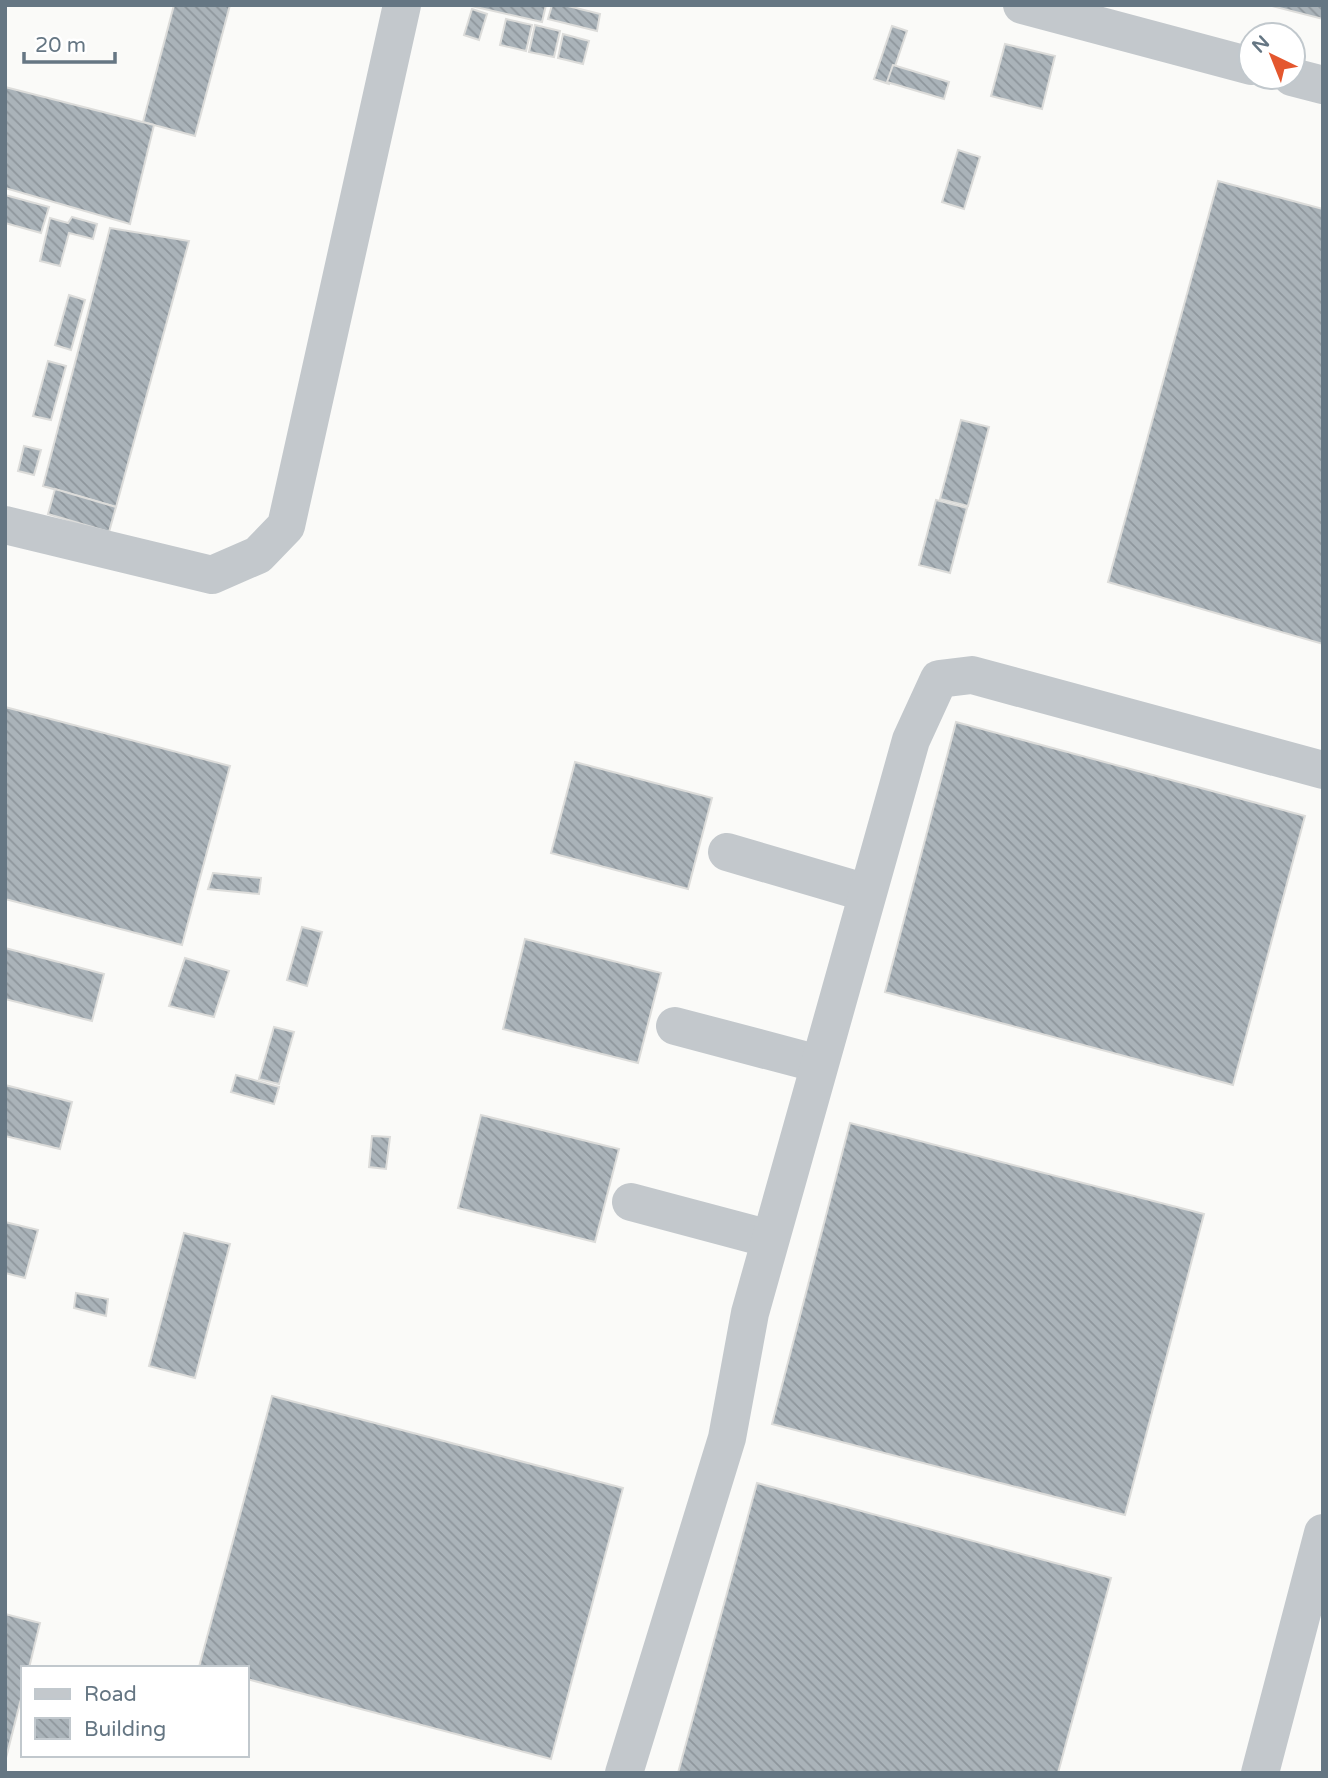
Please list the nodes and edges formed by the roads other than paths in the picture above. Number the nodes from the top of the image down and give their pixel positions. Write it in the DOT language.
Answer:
graph roads {
  1 [pos="402,5"];
  2 [pos="1022,5"];
  3 [pos="1237,62"];
  4 [pos="5,525"];
  5 [pos="1323,770"];
  6 [pos="727,852"];
  7 [pos="867,893"];
  8 [pos="674,1026"];
  9 [pos="820,1064"];
  10 [pos="631,1202"];
  11 [pos="770,1239"];
  12 [pos="1323,1533"];
  13 [pos="624,1773"];
  14 [pos="1260,1773"];
  1 -- 4 [label="lane"];
  2 -- 3 [label="lane"];
  5 -- 7 [label="lane"];
  6 -- 7 [label="lane"];
  7 -- 9 [label="lane"];
  8 -- 9 [label="lane"];
  9 -- 11 [label="lane"];
  10 -- 11 [label="lane"];
  11 -- 13 [label="lane"];
  12 -- 14 [label="lane"];
}
